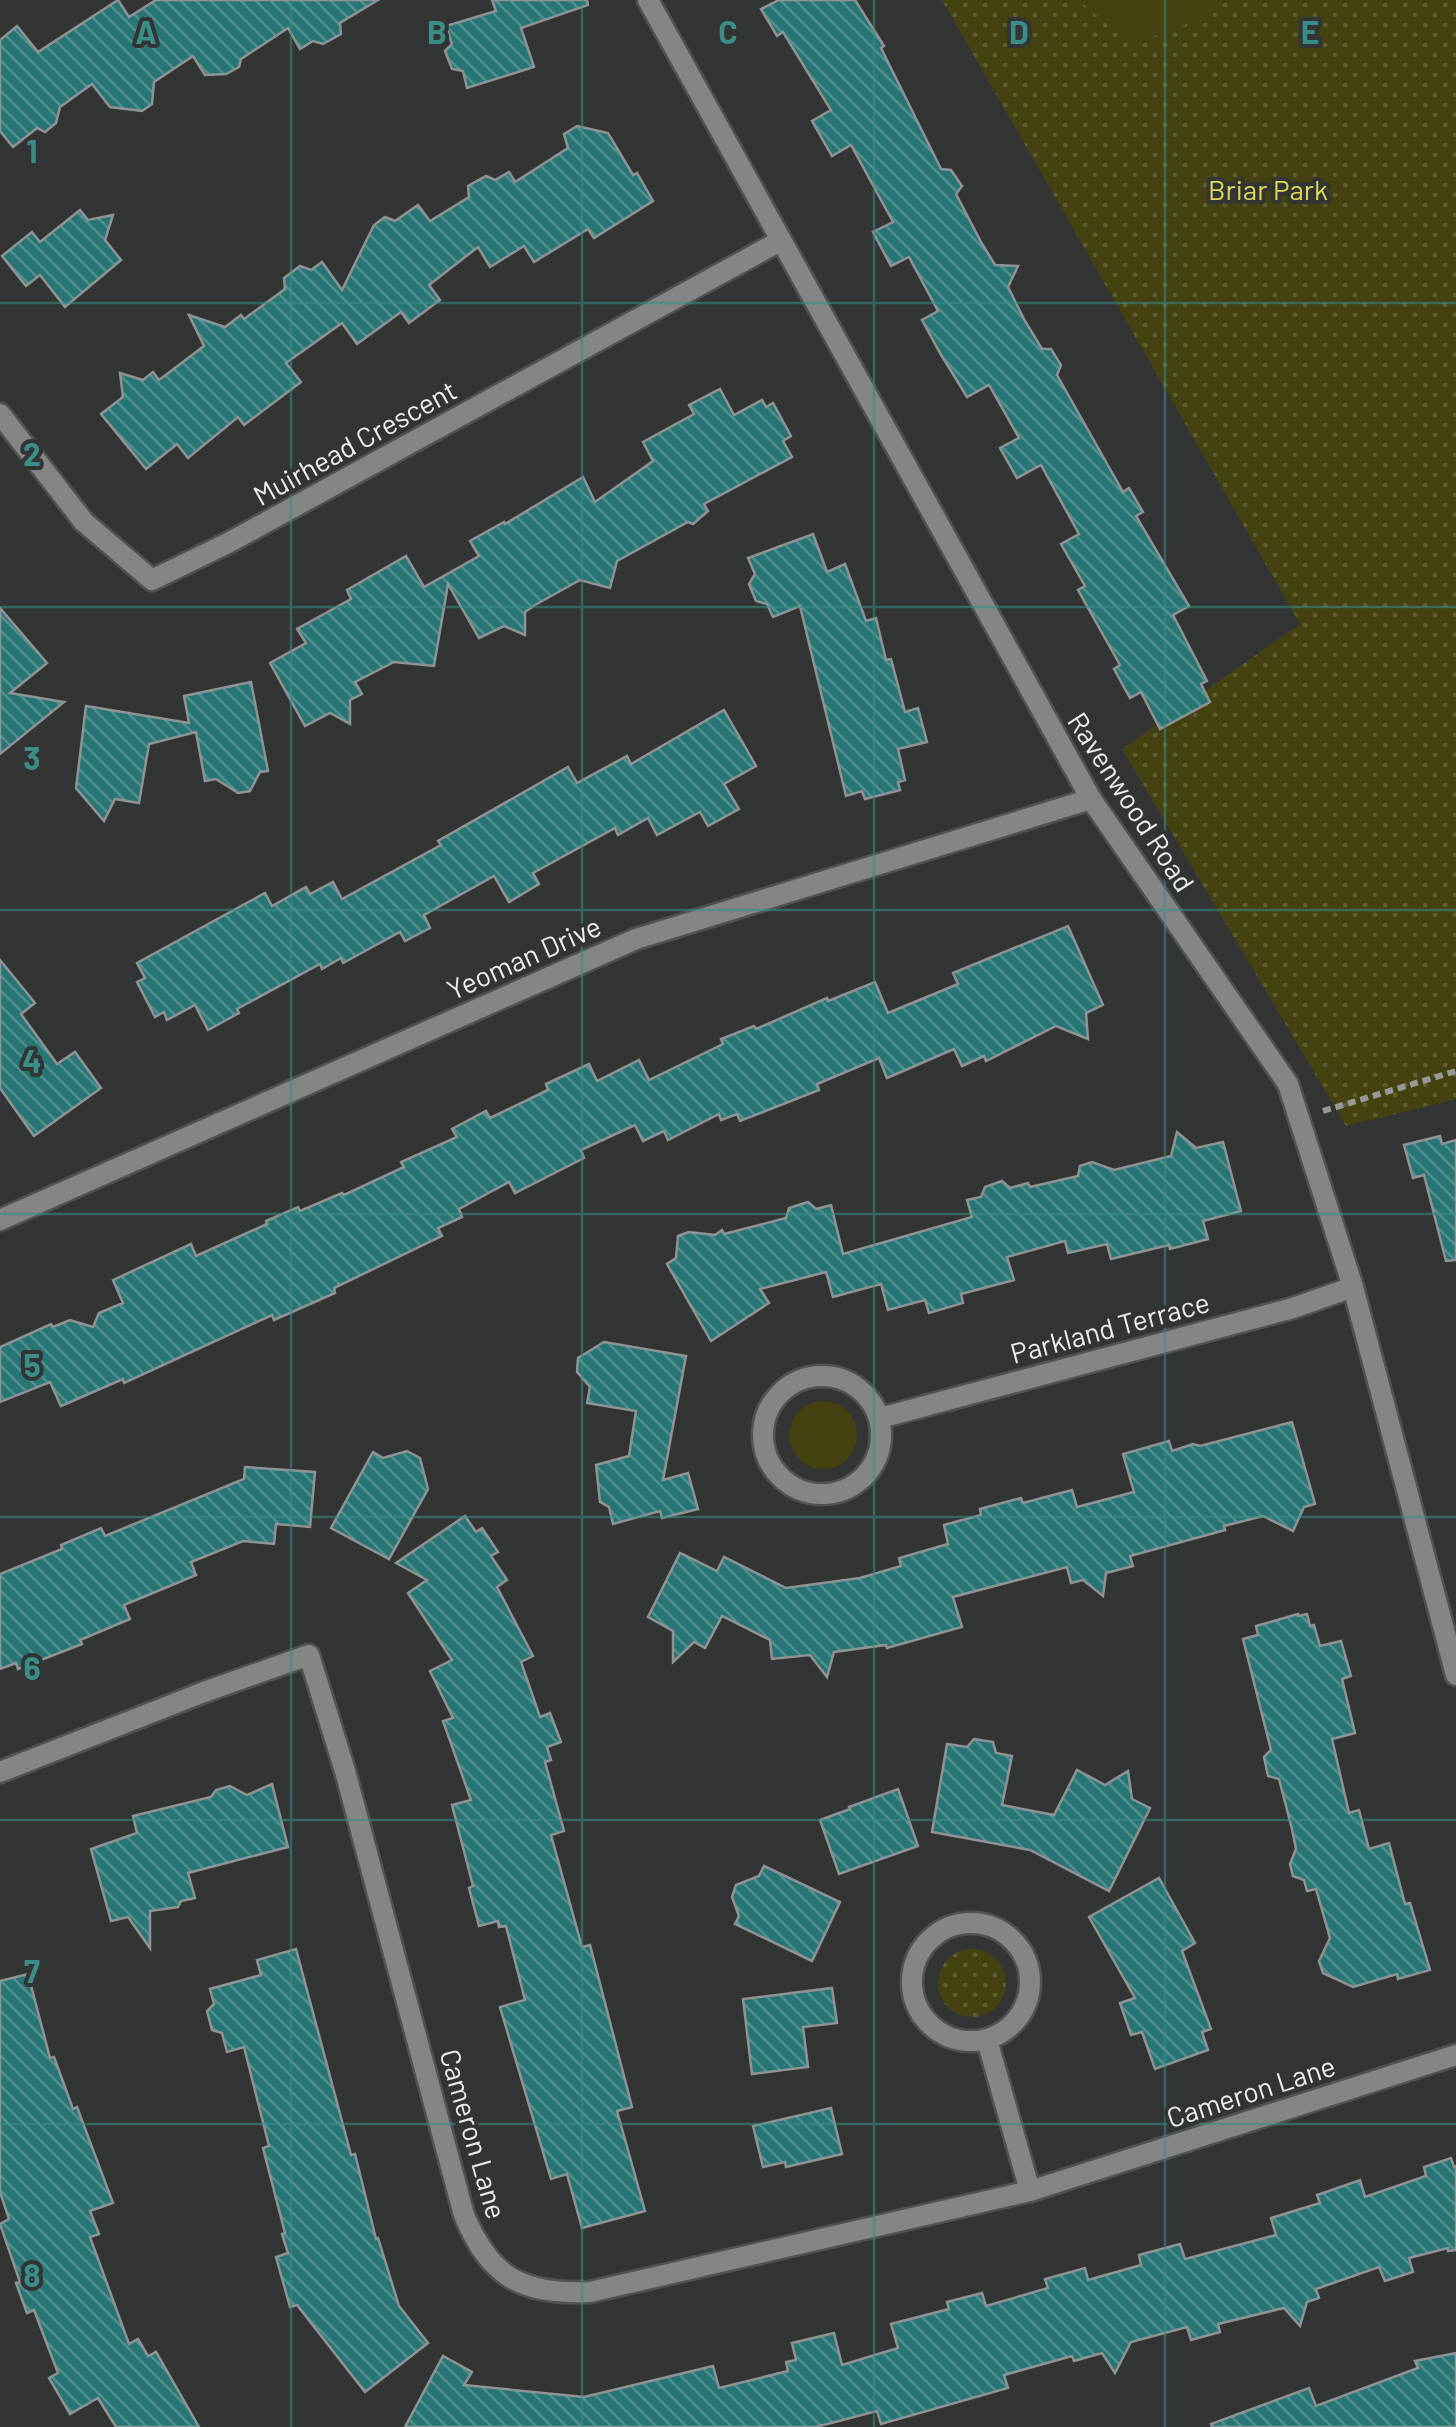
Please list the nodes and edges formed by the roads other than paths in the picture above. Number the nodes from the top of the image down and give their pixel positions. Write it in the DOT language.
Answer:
graph roads {
  1 [pos="648,0"];
  2 [pos="780,242"];
  3 [pos="0,414"];
  4 [pos="1090,799"];
  5 [pos="0,1220"];
  6 [pos="1353,1287"];
  7 [pos="880,1418"];
  8 [pos="1456,1675"];
  9 [pos="0,1772"];
  10 [pos="987,2040"];
  11 [pos="1456,2055"];
  12 [pos="1030,2191"];
  1 -- 2 [label="street, Ravenwood Road"];
  2 -- 3 [label="street, Muirhead Crescent"];
  2 -- 4 [label="street, Ravenwood Road"];
  4 -- 5 [label="street, Yeoman Drive"];
  4 -- 6 [label="street, Ravenwood Road"];
  6 -- 7 [label="street, Parkland Terrace"];
  6 -- 8 [label="street, Ravenwood Road"];
  7 -- 7 [label="street"];
  9 -- 12 [label="street, Cameron Lane"];
  10 -- 10 [label="street"];
  10 -- 12 [label="street"];
  11 -- 12 [label="street, Cameron Lane"];
}
